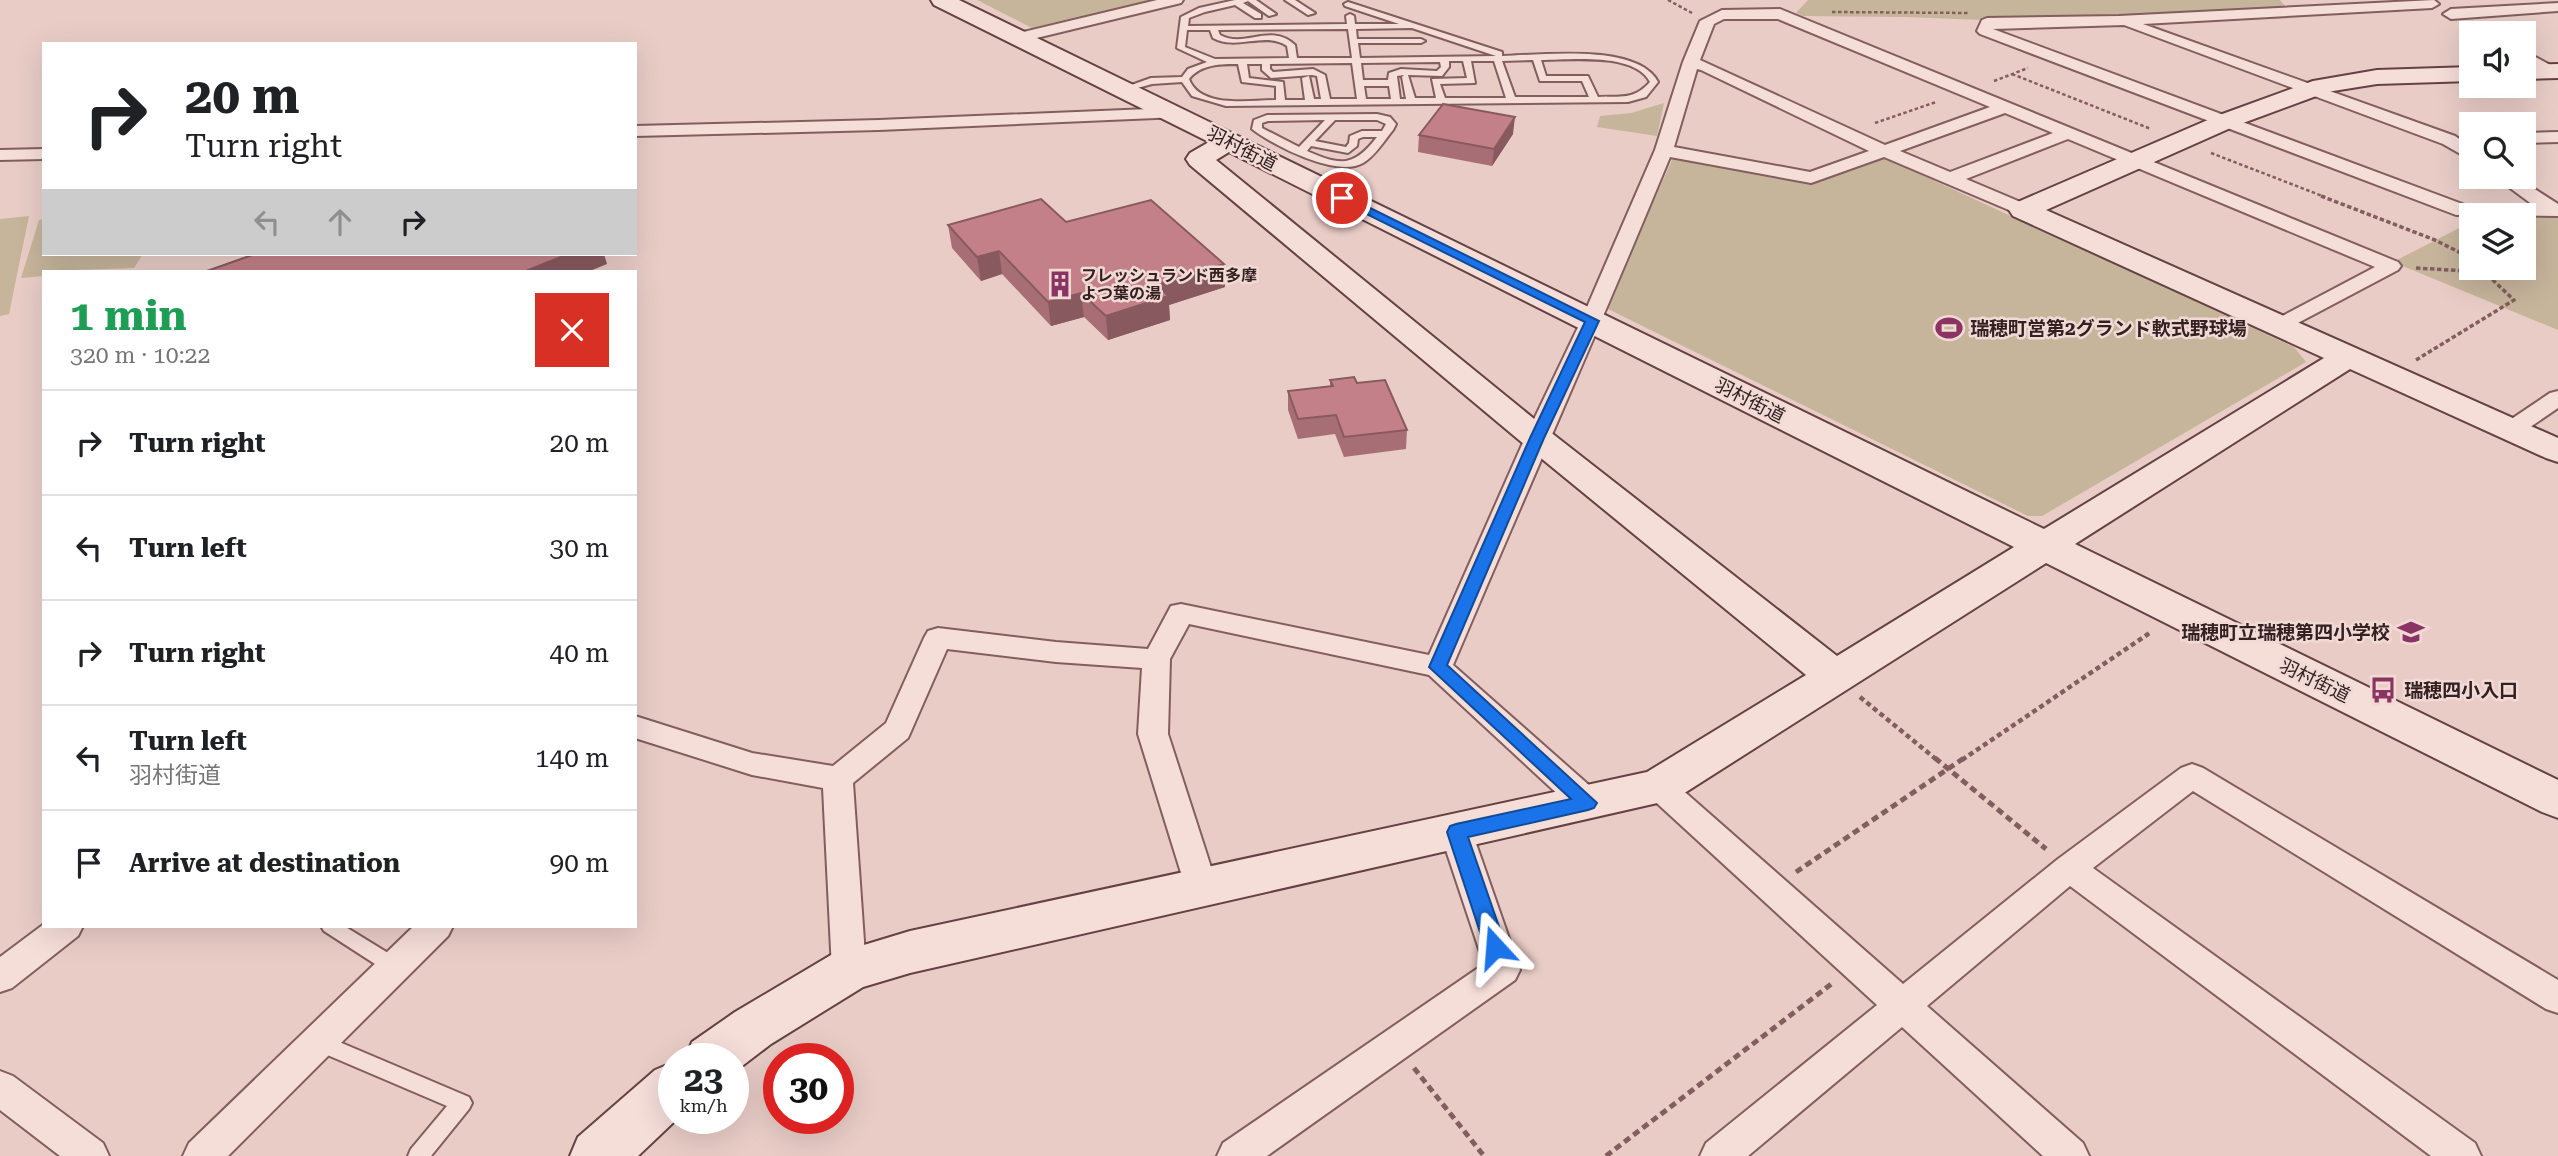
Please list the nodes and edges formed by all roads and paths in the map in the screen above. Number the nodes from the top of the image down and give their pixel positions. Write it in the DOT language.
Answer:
graph roads {
  1 [pos="942,0"];
  2 [pos="1176,0"];
  3 [pos="1251,0"];
  4 [pos="1289,0"];
  5 [pos="1668,0"];
  6 [pos="1794,0"];
  7 [pos="1241,1"];
  8 [pos="1345,2"];
  9 [pos="2430,2"];
  10 [pos="2558,7"];
  11 [pos="1302,8"];
  12 [pos="1292,10"];
  13 [pos="1265,12"];
  14 [pos="1311,13"];
  15 [pos="2451,14"];
  16 [pos="1240,15"];
  17 [pos="1780,15"];
  18 [pos="1699,16"];
  19 [pos="2119,21"];
  20 [pos="2463,21"];
  21 [pos="1351,26"];
  22 [pos="1410,26"];
  23 [pos="1213,27"];
  24 [pos="1183,28"];
  25 [pos="1020,37"];
  26 [pos="1352,41"];
  27 [pos="1421,41"];
  28 [pos="1466,58"];
  29 [pos="1497,58"];
  30 [pos="1511,58"];
  31 [pos="1536,58"];
  32 [pos="1354,59"];
  33 [pos="1444,59"];
  34 [pos="1242,60"];
  35 [pos="1266,60"];
  36 [pos="1293,60"];
  37 [pos="1214,62"];
  38 [pos="1690,62"];
  39 [pos="2536,62"];
  40 [pos="2554,71"];
  41 [pos="2536,72"];
  42 [pos="2012,74"];
  43 [pos="2459,74"];
  44 [pos="1185,79"];
  45 [pos="1358,83"];
  46 [pos="1392,83"];
  47 [pos="1424,83"];
  48 [pos="1294,84"];
  49 [pos="1544,84"];
  50 [pos="1473,86"];
  51 [pos="1126,90"];
  52 [pos="2308,91"];
  53 [pos="1595,99"];
  54 [pos="1476,100"];
  55 [pos="1511,100"];
  56 [pos="1550,100"];
  57 [pos="1396,101"];
  58 [pos="1411,101"];
  59 [pos="1441,101"];
  60 [pos="1280,102"];
  61 [pos="1297,102"];
  62 [pos="1310,102"];
  63 [pos="1326,102"];
  64 [pos="1362,102"];
  65 [pos="2003,108"];
  66 [pos="1173,113"];
  67 [pos="1298,117"];
  68 [pos="1333,117"];
  69 [pos="2226,121"];
  70 [pos="637,131"];
  71 [pos="1384,134"];
  72 [pos="2065,134"];
  73 [pos="2558,137"];
  74 [pos="2536,138"];
  75 [pos="2449,140"];
  76 [pos="2459,140"];
  77 [pos="2182,141"];
  78 [pos="1228,142"];
  79 [pos="1305,147"];
  80 [pos="2459,147"];
  81 [pos="1664,150"];
  82 [pos="1884,151"];
  83 [pos="42,154"];
  84 [pos="0,155"];
  85 [pos="2135,163"];
  86 [pos="1950,179"];
  87 [pos="2523,189"];
  88 [pos="2023,210"];
  89 [pos="2556,210"];
  90 [pos="2459,250"];
  91 [pos="2390,266"];
  92 [pos="2459,270"];
  93 [pos="2493,280"];
  94 [pos="1592,321"];
  95 [pos="2281,326"];
  96 [pos="2349,356"];
  97 [pos="2391,375"];
  98 [pos="2558,398"];
  99 [pos="2512,429"];
  100 [pos="1537,438"];
  101 [pos="2558,450"];
  102 [pos="2046,547"];
  103 [pos="2180,613"];
  104 [pos="1156,659"];
  105 [pos="1438,667"];
  106 [pos="1835,677"];
  107 [pos="637,729"];
  108 [pos="1948,769"];
  109 [pos="838,779"];
  110 [pos="1658,787"];
  111 [pos="2558,800"];
  112 [pos="1588,803"];
  113 [pos="1456,832"];
  114 [pos="2069,868"];
  115 [pos="1202,888"];
  116 [pos="1772,888"];
  117 [pos="63,928"];
  118 [pos="333,928"];
  119 [pos="434,928"];
  120 [pos="1856,965"];
  121 [pos="395,967"];
  122 [pos="849,970"];
  123 [pos="0,977"];
  124 [pos="2558,998"];
  125 [pos="1901,1004"];
  126 [pos="318,1042"];
  127 [pos="733,1043"];
  128 [pos="1396,1045"];
  129 [pos="0,1088"];
  130 [pos="658,1102"];
  131 [pos="90,1156"];
  132 [pos="202,1156"];
  133 [pos="418,1156"];
  134 [pos="598,1156"];
  135 [pos="1236,1156"];
  136 [pos="1484,1156"];
  137 [pos="1606,1156"];
  138 [pos="1718,1156"];
  139 [pos="2070,1156"];
  140 [pos="2462,1156"];
  1 -- 25 [label="street, 羽村街道"];
  2 -- 25 [label="street"];
  3 -- 13 [label="lane"];
  4 -- 11 [label="lane"];
  5 -- 18 [label="path"];
  6 -- 17 [label="street"];
  7 -- 13 [label="lane"];
  7 -- 24 [label="lane"];
  8 -- 21 [label="lane"];
  8 -- 22 [label="lane"];
  9 -- 15 [label="street"];
  9 -- 19 [label="street"];
  10 -- 15 [label="street"];
  11 -- 12 [label="lane"];
  11 -- 14 [label="lane"];
  13 -- 16 [label="lane"];
  15 -- 20 [label="street"];
  17 -- 38 [label="street"];
  17 -- 65 [label="street"];
  19 -- 52 [label="street"];
  19 -- 69 [label="street"];
  21 -- 22 [label="lane"];
  21 -- 23 [label="lane"];
  21 -- 26 [label="lane"];
  22 -- 30 [label="lane"];
  23 -- 24 [label="lane"];
  23 -- 36 [label="lane"];
  24 -- 37 [label="lane"];
  25 -- 51 [label="street, 羽村街道"];
  26 -- 27 [label="lane"];
  26 -- 32 [label="lane"];
  28 -- 29 [label="lane"];
  28 -- 33 [label="lane"];
  28 -- 59 [label="lane"];
  29 -- 30 [label="lane"];
  29 -- 55 [label="lane"];
  30 -- 31 [label="lane"];
  31 -- 53 [label="lane"];
  31 -- 53 [label="lane"];
  32 -- 33 [label="lane"];
  32 -- 36 [label="lane"];
  32 -- 45 [label="lane"];
  33 -- 46 [label="lane"];
  34 -- 35 [label="lane"];
  34 -- 37 [label="lane"];
  34 -- 60 [label="lane"];
  35 -- 36 [label="lane"];
  35 -- 63 [label="lane"];
  37 -- 44 [label="lane"];
  38 -- 81 [label="street"];
  38 -- 82 [label="street"];
  39 -- 40 [label="street"];
  40 -- 41 [label="street"];
  42 -- 77 [label="path"];
  43 -- 52 [label="street"];
  44 -- 51 [label="lane"];
  44 -- 60 [label="lane"];
  45 -- 46 [label="lane"];
  45 -- 64 [label="lane"];
  46 -- 57 [label="lane"];
  47 -- 58 [label="lane"];
  48 -- 62 [label="lane"];
  49 -- 56 [label="lane"];
  50 -- 54 [label="lane"];
  51 -- 66 [label="street, 羽村街道"];
  52 -- 69 [label="street"];
  52 -- 75 [label="street"];
  53 -- 56 [label="lane"];
  54 -- 55 [label="lane"];
  54 -- 59 [label="lane"];
  55 -- 56 [label="lane"];
  57 -- 58 [label="lane"];
  57 -- 64 [label="lane"];
  58 -- 59 [label="lane"];
  60 -- 61 [label="lane"];
  61 -- 62 [label="lane"];
  61 -- 67 [label="lane"];
  62 -- 63 [label="lane"];
  63 -- 64 [label="lane"];
  65 -- 72 [label="street"];
  65 -- 82 [label="street"];
  66 -- 70 [label="street"];
  66 -- 78 [label="street, 羽村街道"];
  67 -- 68 [label="lane"];
  67 -- 79 [label="lane"];
  68 -- 71 [label="lane"];
  68 -- 79 [label="lane"];
  69 -- 77 [label="street"];
  69 -- 89 [label="street"];
  71 -- 79 [label="lane"];
  71 -- 79 [label="lane"];
  72 -- 85 [label="street"];
  72 -- 86 [label="street"];
  73 -- 74 [label="street"];
  75 -- 76 [label="street"];
  75 -- 80 [label="street"];
  77 -- 85 [label="street"];
  77 -- 90 [label="path"];
  78 -- 94 [label="street, 羽村街道"];
  78 -- 100 [label="street"];
  81 -- 82 [label="street"];
  81 -- 94 [label="street"];
  82 -- 86 [label="street"];
  83 -- 84 [label="street"];
  85 -- 88 [label="street"];
  85 -- 91 [label="street"];
  86 -- 88 [label="street"];
  87 -- 89 [label="street"];
  88 -- 95 [label="street"];
  91 -- 92 [label="path"];
  91 -- 95 [label="street"];
  93 -- 97 [label="path"];
  94 -- 100 [label="street"];
  94 -- 102 [label="street, 羽村街道"];
  95 -- 96 [label="street"];
  96 -- 97 [label="street"];
  96 -- 102 [label="street"];
  97 -- 99 [label="street"];
  98 -- 99 [label="street"];
  99 -- 101 [label="street"];
  100 -- 105 [label="street"];
  100 -- 106 [label="street"];
  102 -- 103 [label="street, 羽村街道"];
  102 -- 106 [label="street"];
  103 -- 108 [label="path"];
  103 -- 111 [label="street, 羽村街道"];
  104 -- 105 [label="street"];
  104 -- 109 [label="street"];
  104 -- 115 [label="street"];
  105 -- 112 [label="street"];
  106 -- 108 [label="path"];
  106 -- 110 [label="street"];
  107 -- 109 [label="street"];
  108 -- 114 [label="path"];
  108 -- 116 [label="path"];
  109 -- 122 [label="street"];
  110 -- 112 [label="street"];
  110 -- 116 [label="street"];
  112 -- 113 [label="street"];
  113 -- 115 [label="street"];
  113 -- 128 [label="street"];
  114 -- 124 [label="street"];
  114 -- 125 [label="street"];
  114 -- 140 [label="street"];
  115 -- 122 [label="street"];
  116 -- 120 [label="street"];
  117 -- 123 [label="street"];
  118 -- 121 [label="lane"];
  119 -- 121 [label="street"];
  120 -- 125 [label="street"];
  120 -- 137 [label="path"];
  121 -- 126 [label="street"];
  122 -- 127 [label="street"];
  125 -- 138 [label="street"];
  125 -- 139 [label="street"];
  126 -- 132 [label="street"];
  126 -- 133 [label="lane"];
  128 -- 135 [label="street"];
  128 -- 136 [label="path"];
  129 -- 131 [label="street"];
  130 -- 134 [label="street"];
}
